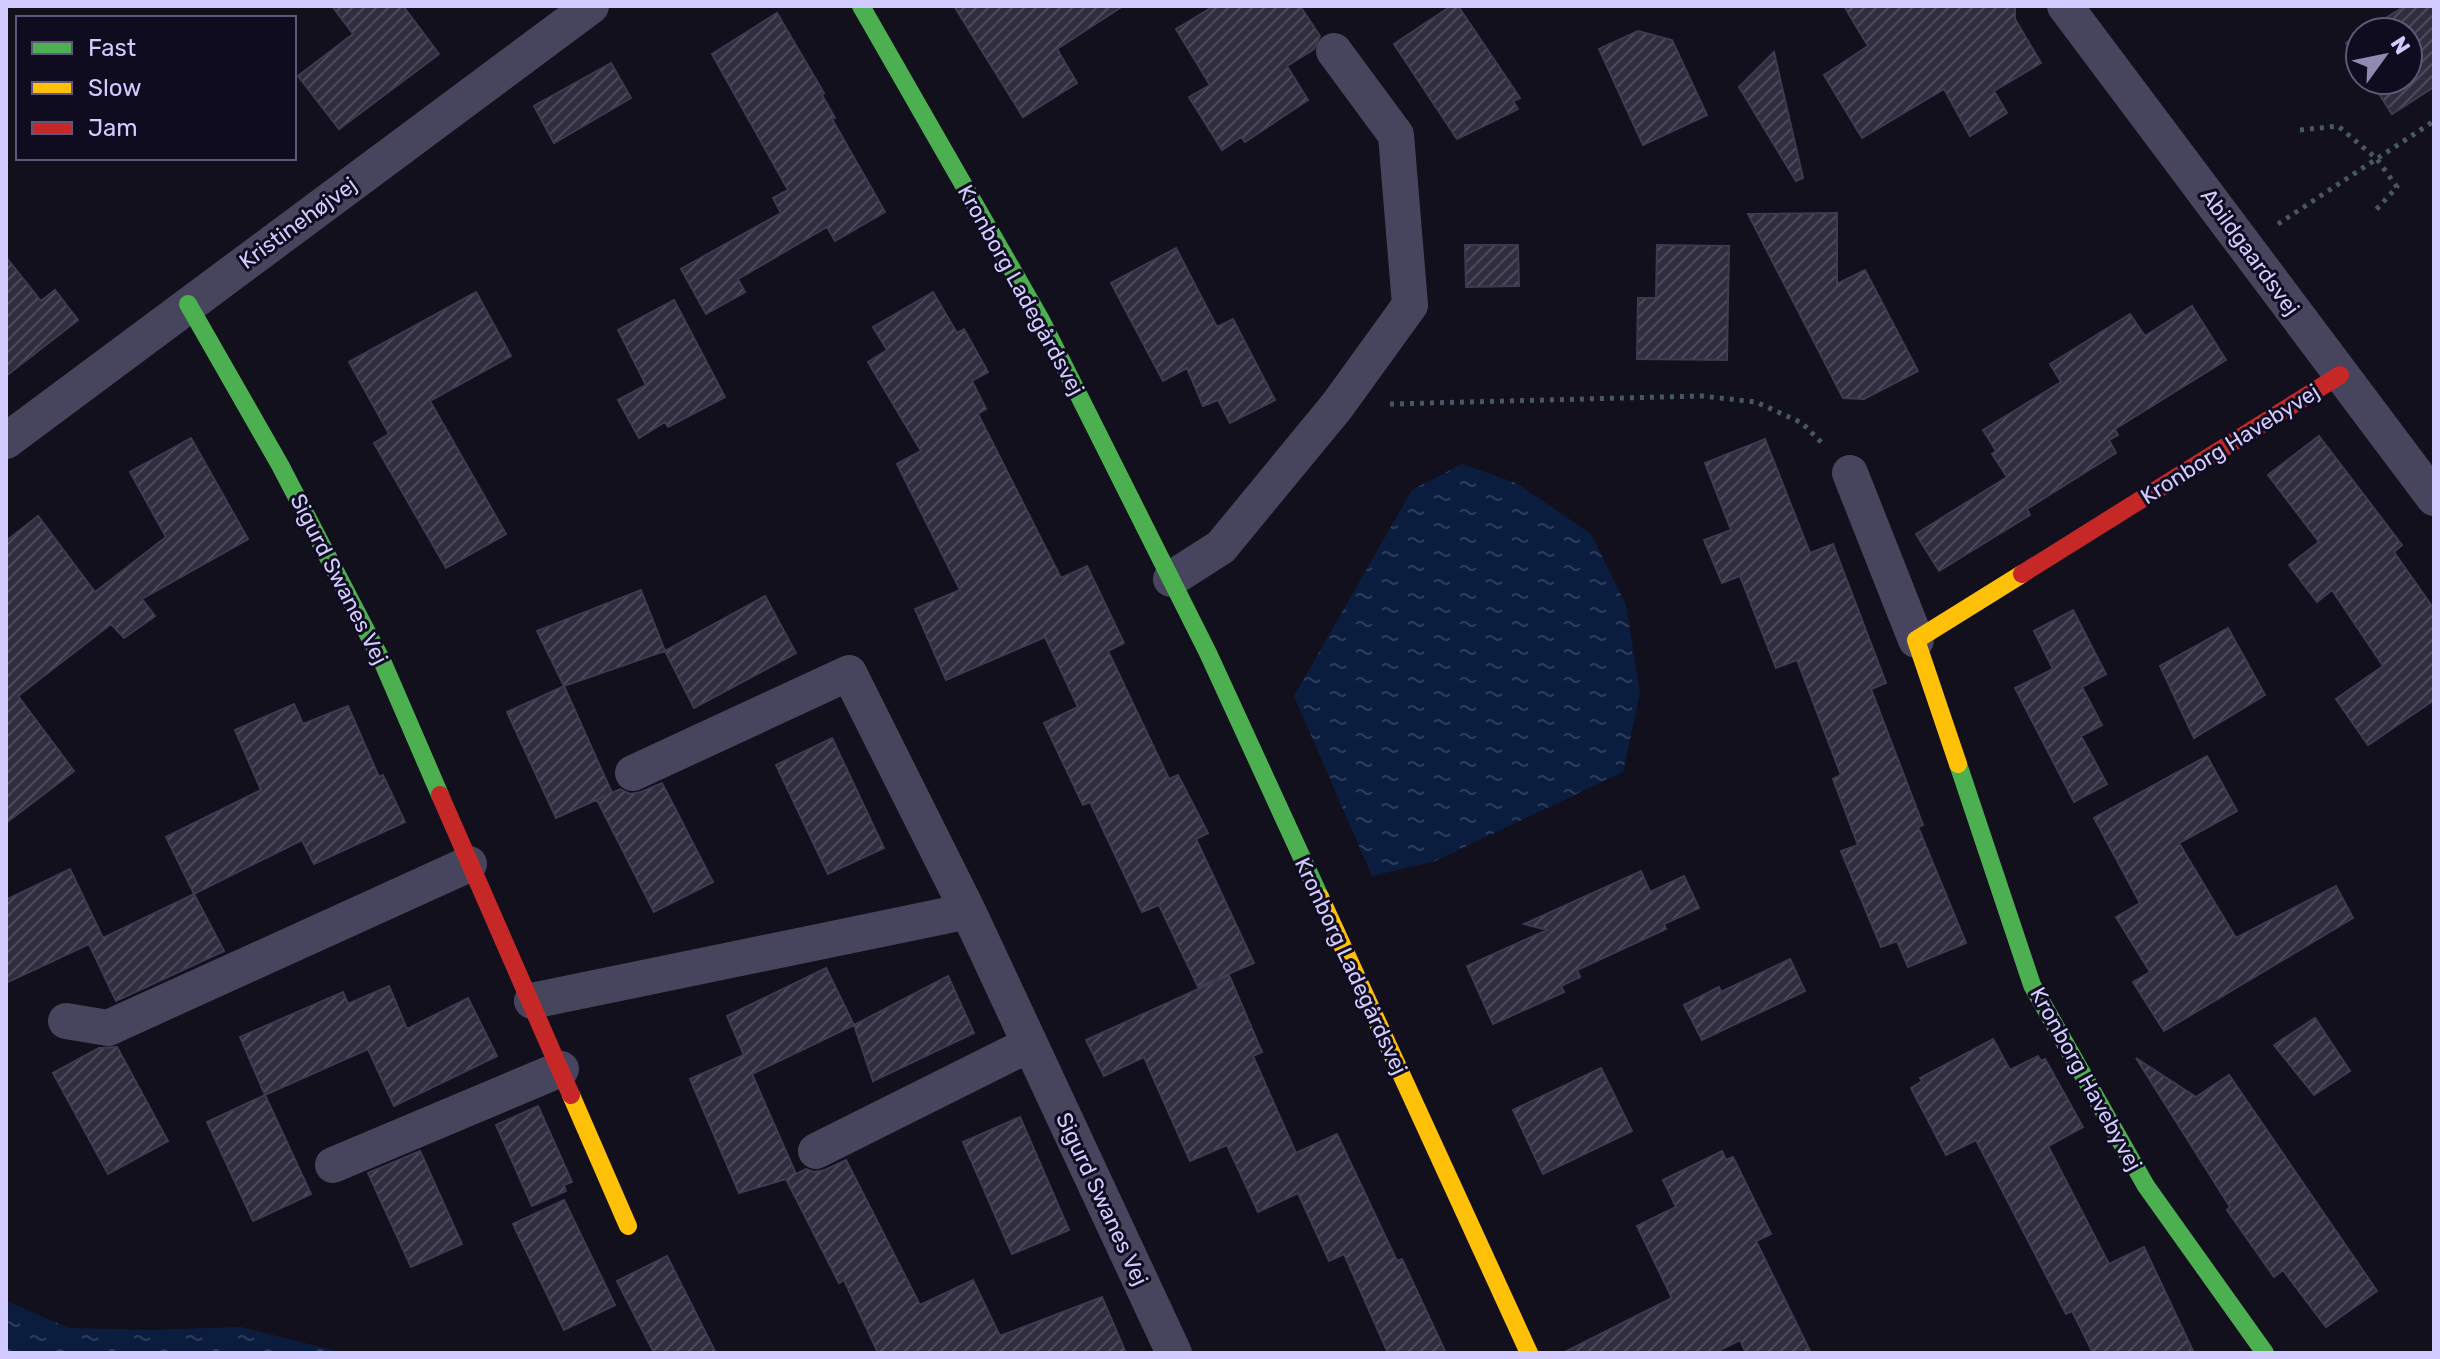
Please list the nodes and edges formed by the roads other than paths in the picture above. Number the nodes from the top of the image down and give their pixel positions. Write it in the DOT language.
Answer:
graph roads {
  1 [pos="591,6"];
  2 [pos="861,6"];
  3 [pos="2065,6"];
  4 [pos="1334,51"];
  5 [pos="188,304"];
  6 [pos="2340,375"];
  7 [pos="6,441"];
  8 [pos="1850,473"];
  9 [pos="2434,498"];
  10 [pos="1171,579"];
  11 [pos="1916,640"];
  12 [pos="633,773"];
  13 [pos="469,864"];
  14 [pos="968,911"];
  15 [pos="532,1001"];
  16 [pos="66,1021"];
  17 [pos="1030,1044"];
  18 [pos="561,1069"];
  19 [pos="816,1151"];
  20 [pos="333,1165"];
  21 [pos="628,1226"];
  22 [pos="1174,1353"];
  23 [pos="1529,1353"];
  24 [pos="2265,1353"];
  1 -- 5 [label="street, Kristinehøjvej"];
  2 -- 10 [label="street, Kronborg Ladegårdsvej"];
  3 -- 6 [label="street, Abildgaardsvej"];
  4 -- 10 [label="street"];
  5 -- 7 [label="street, Kristinehøjvej"];
  5 -- 13 [label="street, Sigurd Swanes Vej"];
  6 -- 9 [label="street, Abildgaardsvej"];
  6 -- 11 [label="street, Kronborg Havebyvej"];
  8 -- 11 [label="street, Kronborg Havebyvej"];
  10 -- 23 [label="street, Kronborg Ladegårdsvej"];
  11 -- 24 [label="street, Kronborg Havebyvej"];
  12 -- 14 [label="street, Sigurd Swanes Vej"];
  13 -- 15 [label="street, Sigurd Swanes Vej"];
  13 -- 16 [label="street"];
  14 -- 15 [label="street"];
  14 -- 17 [label="street, Sigurd Swanes Vej"];
  15 -- 18 [label="street, Sigurd Swanes Vej"];
  17 -- 19 [label="street"];
  17 -- 22 [label="street, Sigurd Swanes Vej"];
  18 -- 20 [label="street"];
  18 -- 21 [label="street, Sigurd Swanes Vej"];
}
